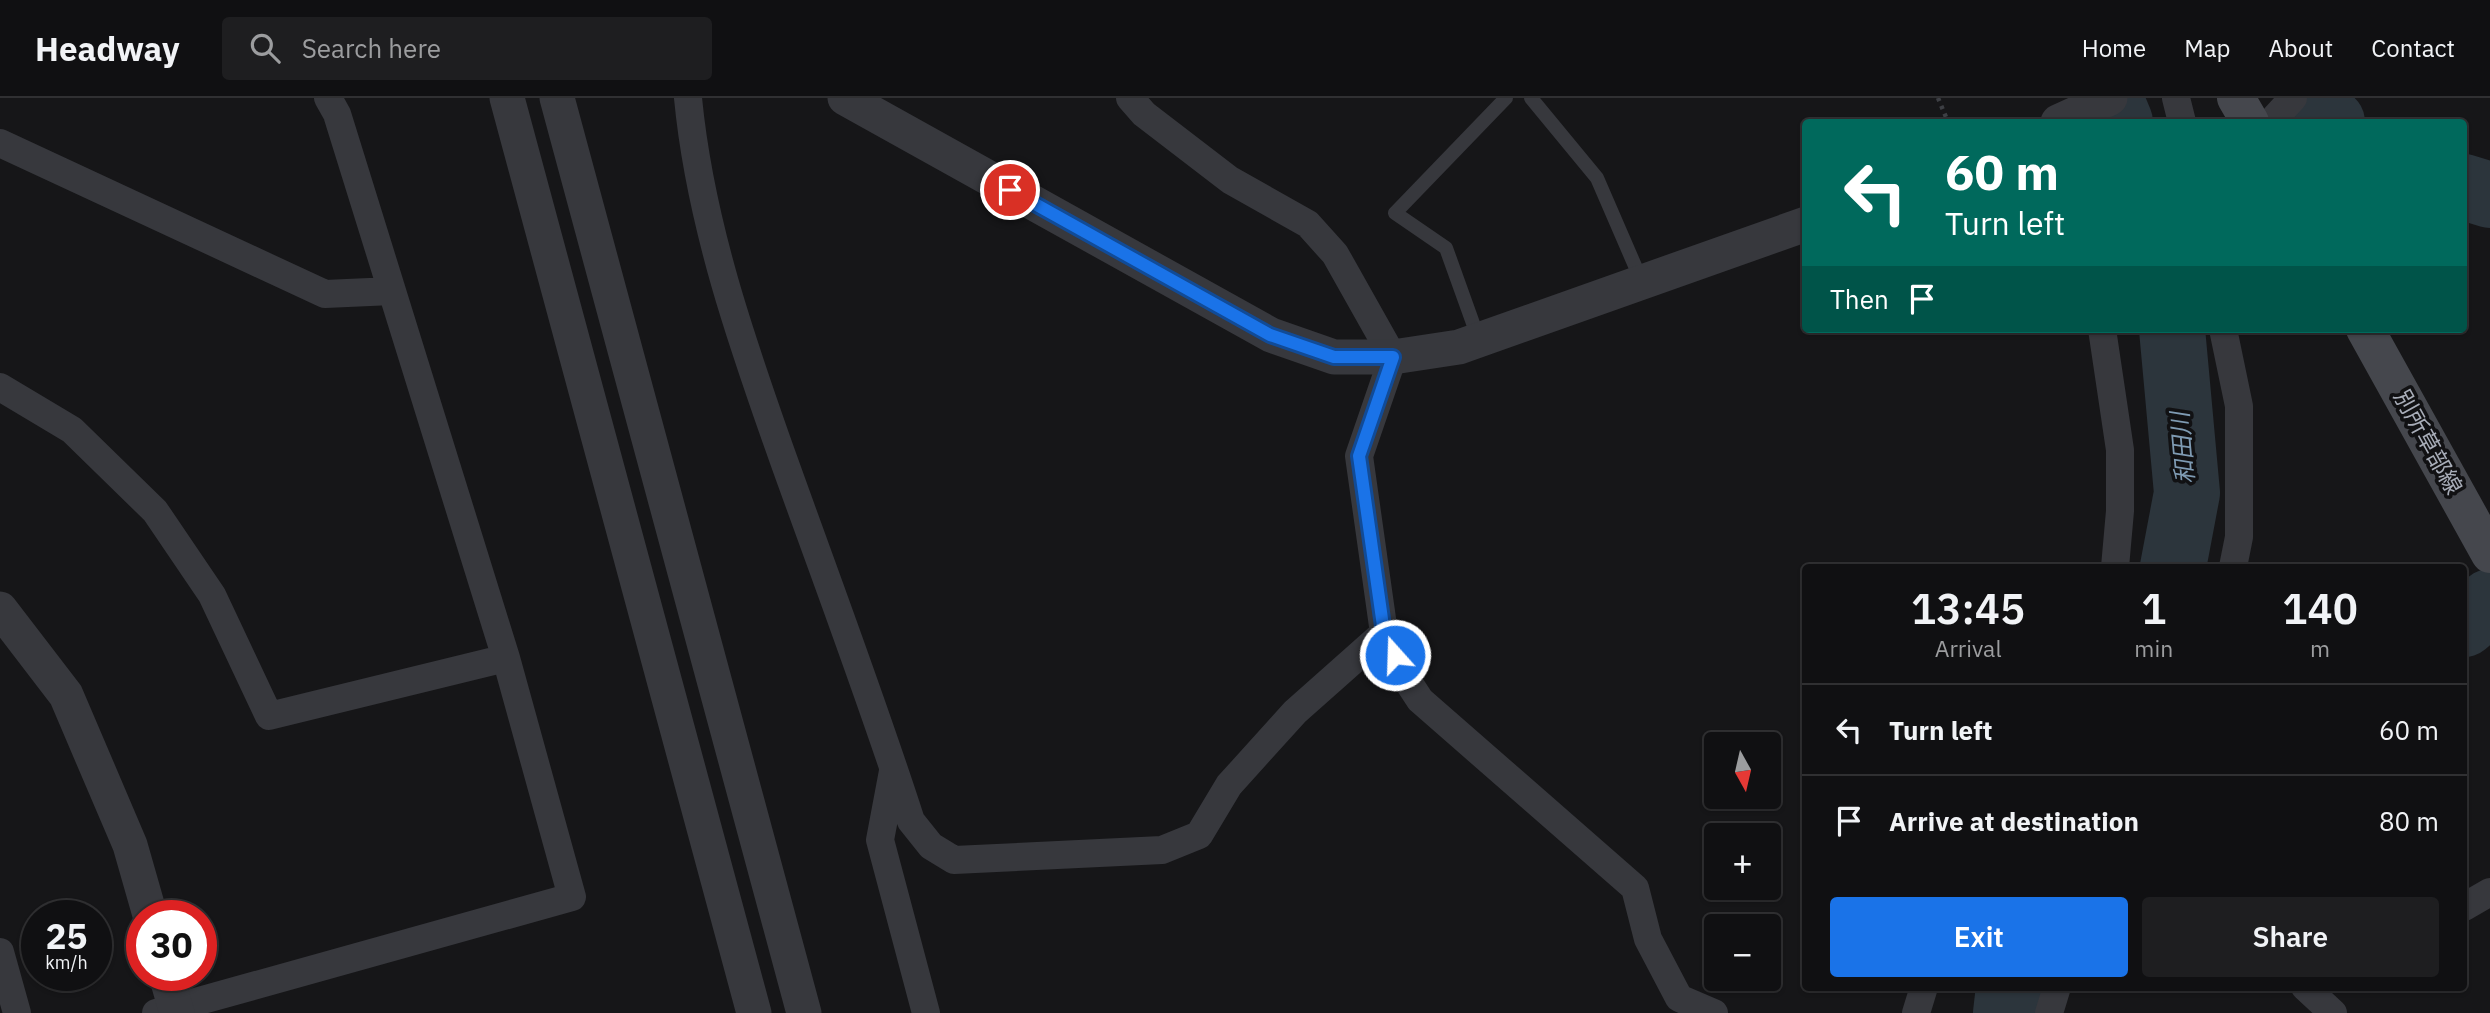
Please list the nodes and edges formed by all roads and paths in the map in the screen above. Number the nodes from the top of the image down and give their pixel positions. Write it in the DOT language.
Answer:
graph roads {
  1 [pos="328,98"];
  2 [pos="507,98"];
  3 [pos="557,98"];
  4 [pos="688,98"];
  5 [pos="845,98"];
  6 [pos="1130,98"];
  7 [pos="1506,98"];
  8 [pos="1531,98"];
  9 [pos="1938,98"];
  10 [pos="2110,98"];
  11 [pos="2176,98"];
  12 [pos="2236,98"];
  13 [pos="2293,98"];
  14 [pos="1947,119"];
  15 [pos="2065,119"];
  16 [pos="2181,119"];
  17 [pos="2248,119"];
  18 [pos="2274,119"];
  19 [pos="0,144"];
  20 [pos="1802,225"];
  21 [pos="1642,282"];
  22 [pos="392,290"];
  23 [pos="2103,333"];
  24 [pos="2224,333"];
  25 [pos="2367,333"];
  26 [pos="1479,340"];
  27 [pos="1393,357"];
  28 [pos="0,387"];
  29 [pos="2488,550"];
  30 [pos="2115,564"];
  31 [pos="2234,564"];
  32 [pos="0,609"];
  33 [pos="1384,633"];
  34 [pos="506,658"];
  35 [pos="894,767"];
  36 [pos="2490,892"];
  37 [pos="146,900"];
  38 [pos="2467,905"];
  39 [pos="0,952"];
  40 [pos="1923,991"];
  41 [pos="2056,991"];
  42 [pos="168,1002"];
  43 [pos="796,1011"];
  44 [pos="17,1013"];
  45 [pos="754,1013"];
  46 [pos="926,1013"];
  47 [pos="1714,1013"];
  48 [pos="1916,1013"];
  49 [pos="2049,1013"];
  1 -- 22 [label="street"];
  2 -- 45 [label="street"];
  3 -- 43 [label="street"];
  4 -- 35 [label="street"];
  5 -- 27 [label="street"];
  6 -- 27 [label="street"];
  7 -- 26 [label="lane"];
  8 -- 21 [label="lane"];
  9 -- 14 [label="path"];
  10 -- 15 [label="street"];
  11 -- 16 [label="street"];
  12 -- 17 [label="main road"];
  13 -- 18 [label="street"];
  19 -- 22 [label="street"];
  20 -- 21 [label="street"];
  21 -- 26 [label="street"];
  22 -- 34 [label="street"];
  23 -- 30 [label="street"];
  24 -- 31 [label="street"];
  25 -- 29 [label="main road, 別所草部線"];
  26 -- 27 [label="street"];
  27 -- 33 [label="street"];
  28 -- 34 [label="street"];
  32 -- 37 [label="street"];
  33 -- 35 [label="street"];
  33 -- 47 [label="street"];
  34 -- 42 [label="street"];
  35 -- 46 [label="street"];
  36 -- 38 [label="street"];
  39 -- 44 [label="street"];
  40 -- 48 [label="street"];
  41 -- 49 [label="street"];
}
